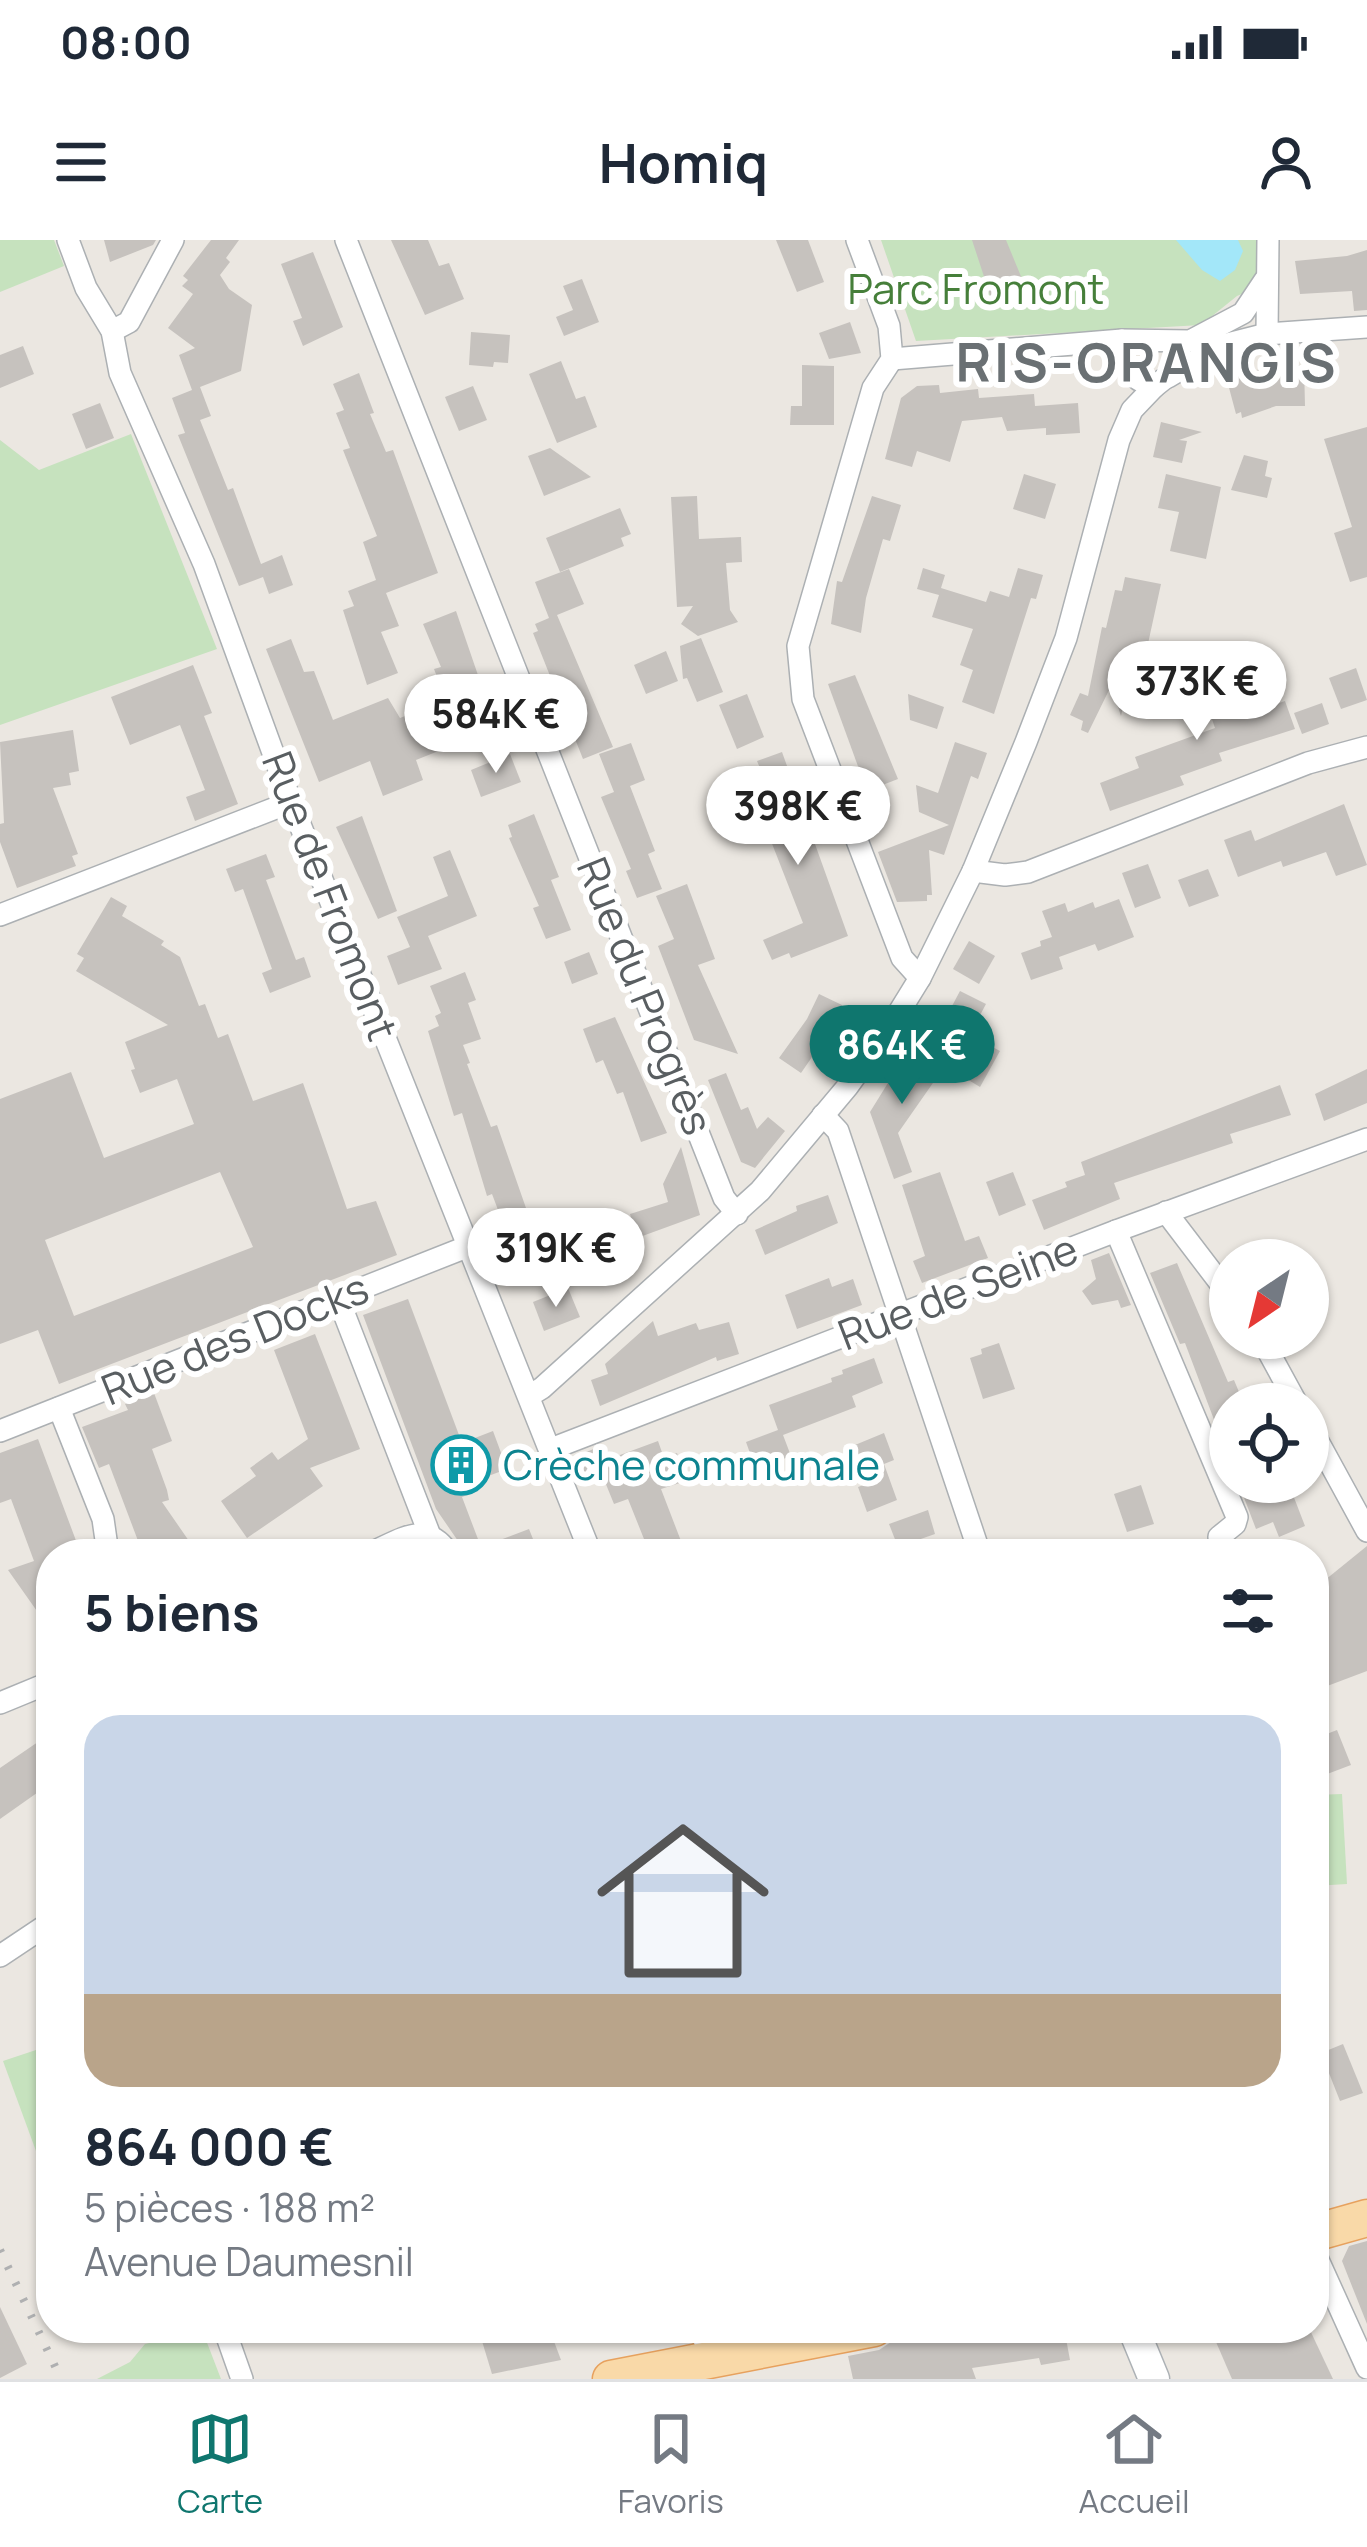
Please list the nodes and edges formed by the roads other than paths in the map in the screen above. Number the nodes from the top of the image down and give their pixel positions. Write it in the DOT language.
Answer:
graph roads {
  1 [pos="68,240"];
  2 [pos="173,240"];
  3 [pos="346,240"];
  4 [pos="856,240"];
  5 [pos="1268,240"];
  6 [pos="1265,280"];
  7 [pos="1367,326"];
  8 [pos="112,331"];
  9 [pos="1267,334"];
  10 [pos="1159,343"];
  11 [pos="1122,350"];
  12 [pos="892,359"];
  13 [pos="1161,382"];
  14 [pos="1367,747"];
  15 [pos="291,802"];
  16 [pos="973,871"];
  17 [pos="0,915"];
  18 [pos="920,978"];
  19 [pos="824,1115"];
  20 [pos="1367,1138"];
  21 [pos="1166,1212"];
  22 [pos="737,1214"];
  23 [pos="1116,1231"];
  24 [pos="469,1246"];
  25 [pos="1209,1268"];
  26 [pos="338,1298"];
  27 [pos="901,1315"];
  28 [pos="529,1396"];
  29 [pos="59,1408"];
  30 [pos="0,1431"];
  31 [pos="550,1449"];
  32 [pos="1329,1461"];
  33 [pos="1367,1531"];
  34 [pos="429,1533"];
  35 [pos="106,1539"];
  36 [pos="404,1539"];
  37 [pos="438,1539"];
  38 [pos="580,1539"];
  39 [pos="975,1539"];
  40 [pos="1219,1539"];
  41 [pos="36,1688"];
  42 [pos="0,1703"];
  43 [pos="36,1932"];
  44 [pos="0,1956"];
  45 [pos="1367,2218"];
  46 [pos="1329,2229"];
  47 [pos="1329,2285"];
  48 [pos="229,2343"];
  49 [pos="1139,2343"];
  50 [pos="706,2345"];
  51 [pos="1367,2368"];
  52 [pos="242,2379"];
  53 [pos="611,2379"];
  54 [pos="1154,2379"];
  1 -- 8 [label="street, Rue de Fromont"];
  2 -- 8 [label="street"];
  3 -- 22 [label="street, Rue du Progrès"];
  4 -- 12 [label="street"];
  5 -- 6 [label="street"];
  6 -- 9 [label="street"];
  6 -- 10 [label="street"];
  7 -- 9 [label="street"];
  8 -- 15 [label="street, Rue de Fromont"];
  9 -- 13 [label="street"];
  10 -- 11 [label="street"];
  10 -- 13 [label="street"];
  11 -- 12 [label="street"];
  11 -- 13 [label="street"];
  12 -- 18 [label="street"];
  13 -- 16 [label="street"];
  14 -- 16 [label="street"];
  15 -- 17 [label="street"];
  15 -- 24 [label="street, Rue de Fromont"];
  16 -- 18 [label="street"];
  18 -- 19 [label="street"];
  19 -- 22 [label="street"];
  19 -- 27 [label="street"];
  20 -- 21 [label="street, Rue de Seine"];
  21 -- 23 [label="street, Rue de Seine"];
  21 -- 25 [label="street"];
  22 -- 28 [label="street"];
  23 -- 27 [label="street, Rue de Seine"];
  23 -- 40 [label="street"];
  24 -- 26 [label="street, Rue des Docks"];
  24 -- 28 [label="street, Rue de Fromont"];
  26 -- 29 [label="street, Rue des Docks"];
  26 -- 34 [label="street"];
  27 -- 31 [label="street, Rue de Seine"];
  27 -- 39 [label="street"];
  28 -- 31 [label="street, Rue de Fromont"];
  29 -- 30 [label="street, Rue des Docks"];
  29 -- 35 [label="street"];
  31 -- 38 [label="street, Rue de Fromont"];
  32 -- 33 [label="street"];
  34 -- 36 [label="street"];
  34 -- 37 [label="street"];
  41 -- 42 [label="street"];
  43 -- 44 [label="street"];
  45 -- 46 [label="main road"];
  47 -- 51 [label="street"];
  48 -- 52 [label="street"];
  49 -- 54 [label="street"];
  50 -- 53 [label="main road"];
}
